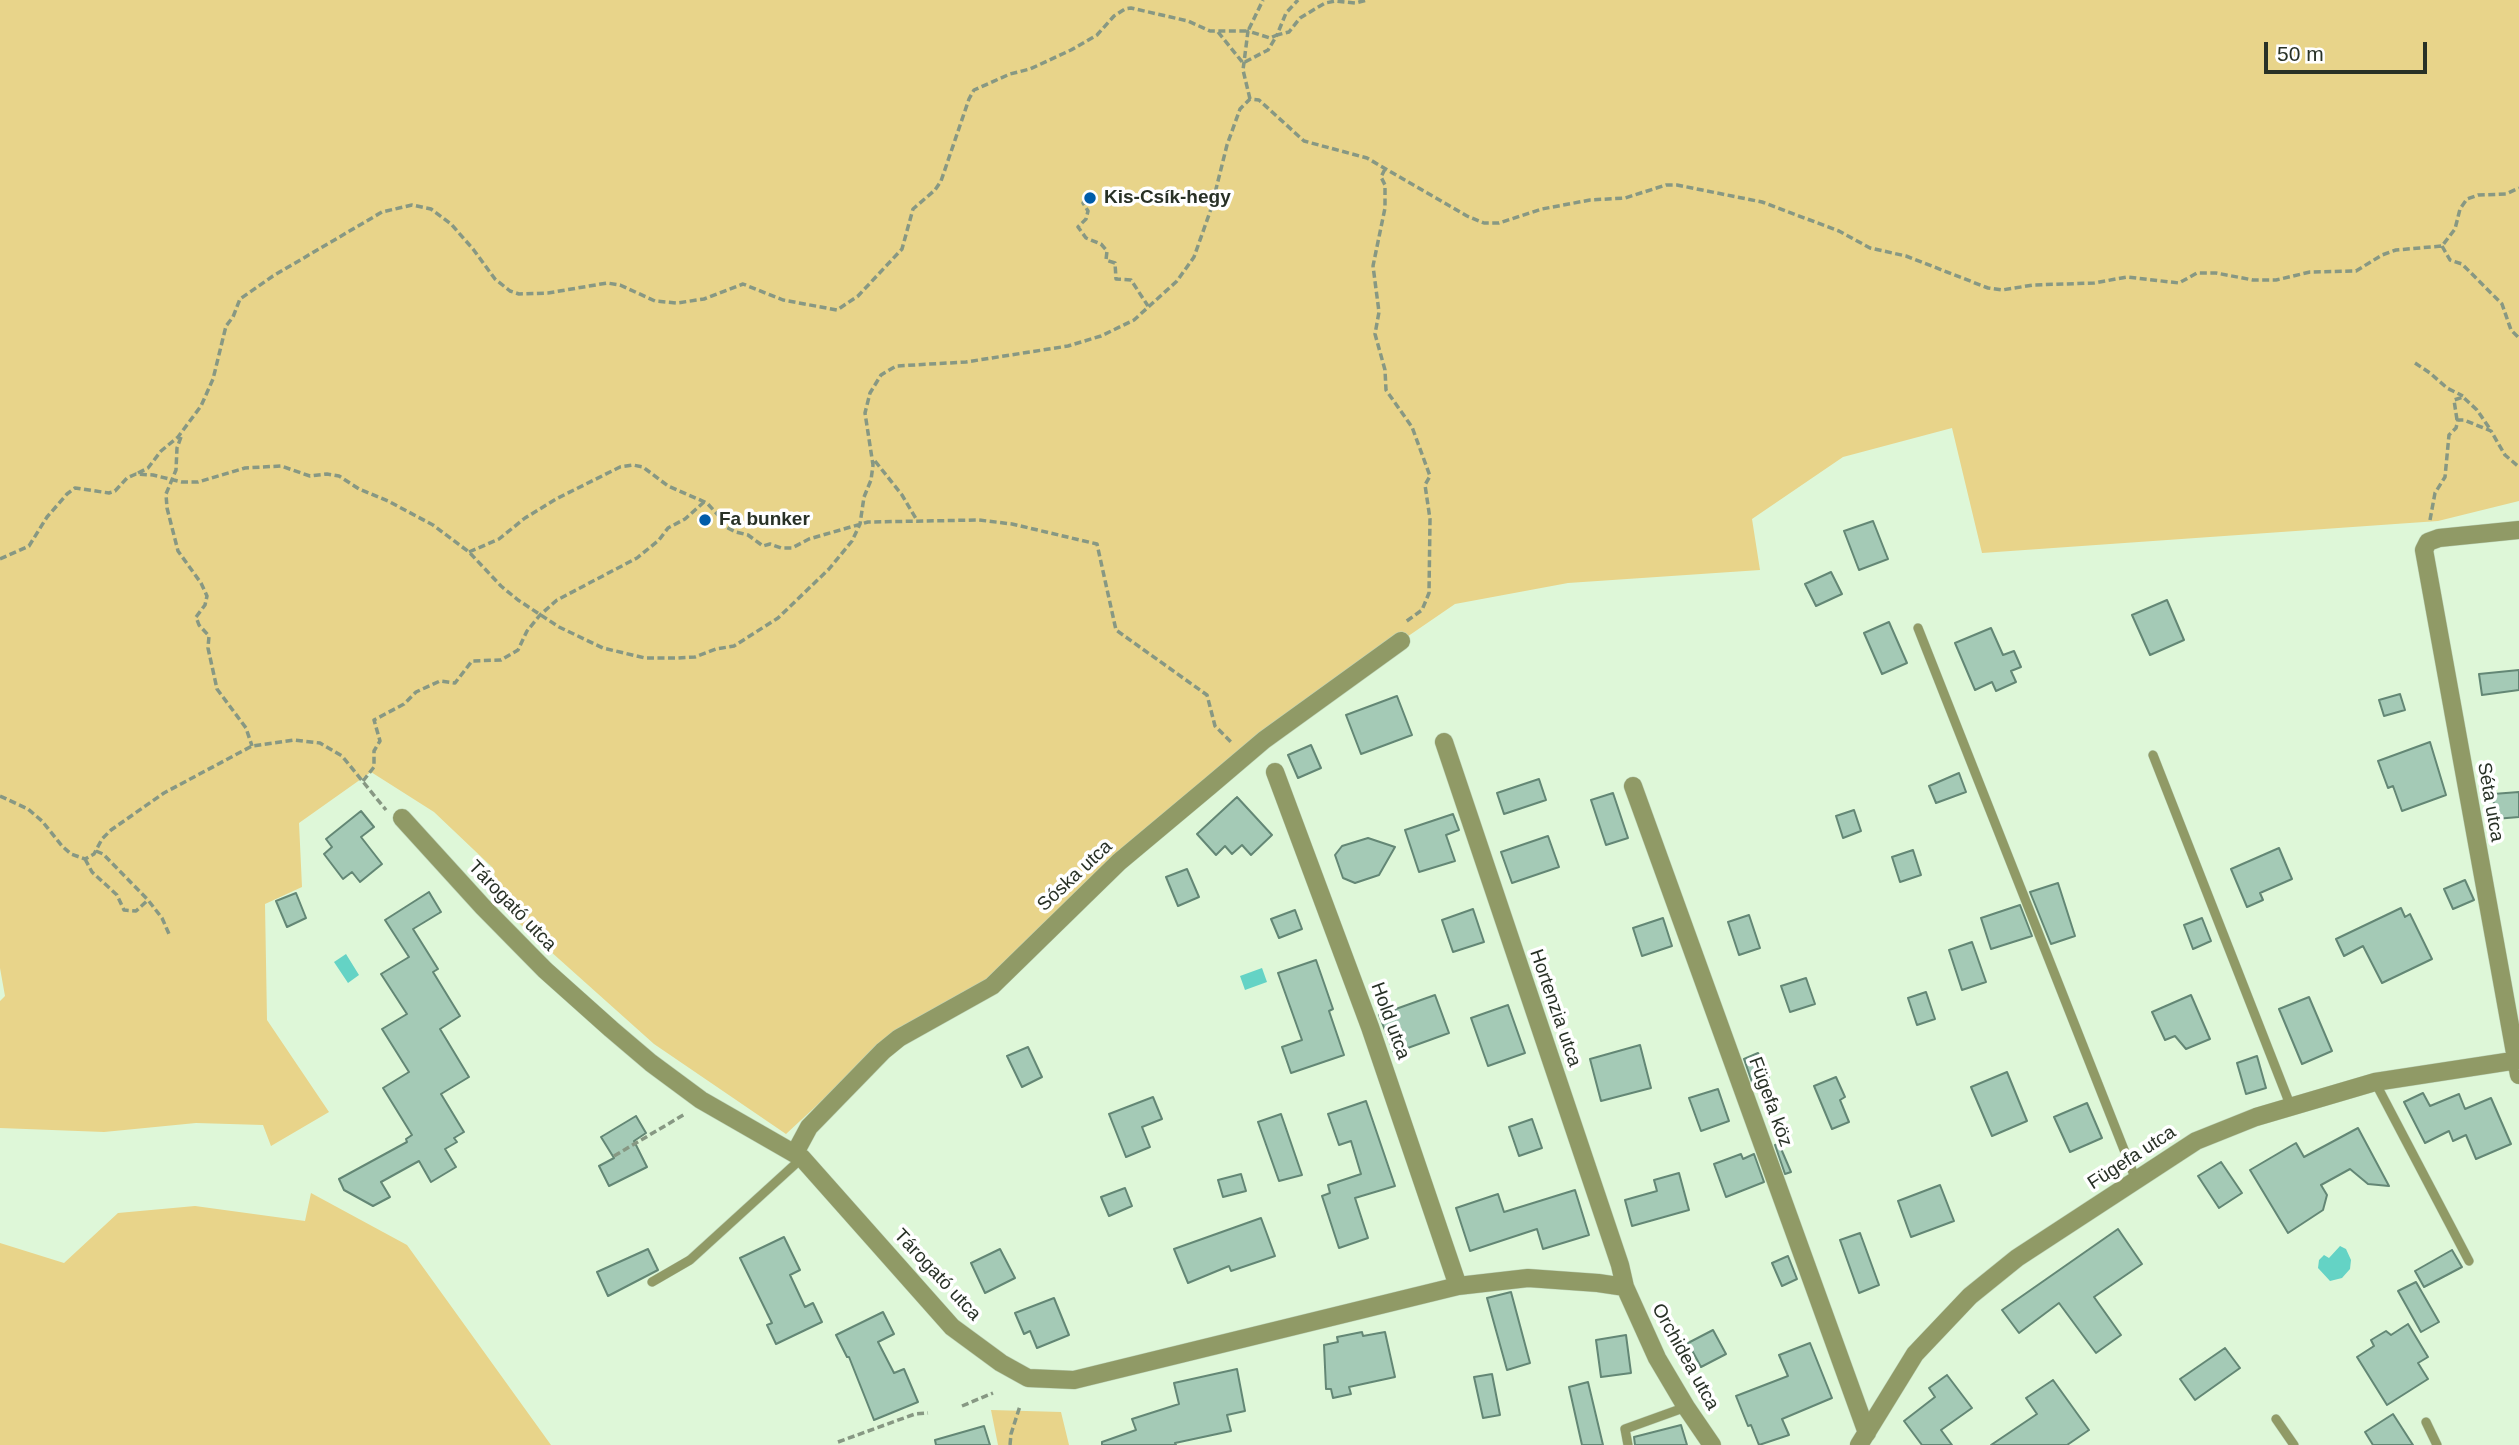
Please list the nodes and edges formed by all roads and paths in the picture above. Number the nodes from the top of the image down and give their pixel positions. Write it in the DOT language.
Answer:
graph roads {
  1 [pos="1264,0"];
  2 [pos="1298,0"];
  3 [pos="1367,0"];
  4 [pos="1248,31"];
  5 [pos="1218,32"];
  6 [pos="1277,35"];
  7 [pos="1243,63"];
  8 [pos="1250,99"];
  9 [pos="1385,169"];
  10 [pos="2519,188"];
  11 [pos="1085,199"];
  12 [pos="2442,246"];
  13 [pos="1149,306"];
  14 [pos="2519,338"];
  15 [pos="2415,363"];
  16 [pos="2465,398"];
  17 [pos="2458,420"];
  18 [pos="2491,430"];
  19 [pos="183,432"];
  20 [pos="873,459"];
  21 [pos="2519,467"];
  22 [pos="136,474"];
  23 [pos="172,480"];
  24 [pos="704,502"];
  25 [pos="918,522"];
  26 [pos="860,524"];
  27 [pos="2519,530"];
  28 [pos="2432,540"];
  29 [pos="470,552"];
  30 [pos="0,559"];
  31 [pos="540,615"];
  32 [pos="1918,628"];
  33 [pos="1401,641"];
  34 [pos="1444,742"];
  35 [pos="252,746"];
  36 [pos="2153,755"];
  37 [pos="1246,756"];
  38 [pos="1275,772"];
  39 [pos="363,781"];
  40 [pos="1633,786"];
  41 [pos="0,796"];
  42 [pos="402,818"];
  43 [pos="96,851"];
  44 [pos="85,859"];
  45 [pos="148,900"];
  46 [pos="169,934"];
  47 [pos="2518,1065"];
  48 [pos="2375,1083"];
  49 [pos="705,1102"];
  50 [pos="2291,1107"];
  51 [pos="614,1156"];
  52 [pos="799,1156"];
  53 [pos="2137,1180"];
  54 [pos="2469,1261"];
  55 [pos="652,1282"];
  56 [pos="1458,1286"];
  57 [pos="1625,1287"];
  58 [pos="992,1393"];
  59 [pos="962,1406"];
  60 [pos="1020,1406"];
  61 [pos="1686,1407"];
  62 [pos="928,1413"];
  63 [pos="2276,1419"];
  64 [pos="2426,1422"];
  65 [pos="1863,1439"];
  66 [pos="838,1442"];
  67 [pos="1010,1445"];
  68 [pos="1628,1445"];
  69 [pos="1712,1445"];
  70 [pos="2294,1445"];
  71 [pos="2437,1445"];
  1 -- 4 [label="path"];
  2 -- 6 [label="path"];
  3 -- 6 [label="path"];
  4 -- 5 [label="path"];
  4 -- 6 [label="path"];
  4 -- 7 [label="path"];
  5 -- 7 [label="path"];
  5 -- 19 [label="path"];
  6 -- 7 [label="path"];
  7 -- 8 [label="path"];
  8 -- 9 [label="path"];
  8 -- 13 [label="path"];
  9 -- 12 [label="path"];
  9 -- 33 [label="path"];
  10 -- 12 [label="path"];
  11 -- 13 [label="path"];
  12 -- 14 [label="path"];
  13 -- 20 [label="path"];
  15 -- 16 [label="path"];
  16 -- 17 [label="path"];
  16 -- 18 [label="path"];
  17 -- 18 [label="path"];
  17 -- 28 [label="path"];
  18 -- 21 [label="path"];
  19 -- 22 [label="path"];
  19 -- 23 [label="path"];
  20 -- 25 [label="path"];
  20 -- 26 [label="path"];
  22 -- 23 [label="path"];
  22 -- 30 [label="path"];
  23 -- 29 [label="path"];
  23 -- 35 [label="path"];
  24 -- 26 [label="path"];
  24 -- 29 [label="path"];
  24 -- 31 [label="path"];
  25 -- 26 [label="path"];
  25 -- 37 [label="path"];
  26 -- 31 [label="path"];
  27 -- 28 [label="street"];
  28 -- 47 [label="street, Séta utca"];
  29 -- 31 [label="path"];
  31 -- 39 [label="path"];
  32 -- 53 [label="lane"];
  33 -- 37 [label="street, Sóska utca"];
  34 -- 57 [label="street, Hortenzia utca"];
  35 -- 39 [label="path"];
  35 -- 43 [label="path"];
  36 -- 50 [label="lane"];
  37 -- 52 [label="street, Sóska utca"];
  38 -- 56 [label="street, Hold utca"];
  39 -- 42 [label="path"];
  40 -- 65 [label="street, Fügefa köz"];
  41 -- 44 [label="path"];
  42 -- 49 [label="street, Tárogató utca"];
  43 -- 44 [label="path"];
  43 -- 45 [label="path"];
  44 -- 45 [label="path"];
  45 -- 46 [label="path"];
  47 -- 48 [label="street, Fügefa utca"];
  48 -- 50 [label="street, Fügefa utca"];
  48 -- 54 [label="lane"];
  49 -- 51 [label="path"];
  49 -- 52 [label="street, Tárogató utca"];
  50 -- 53 [label="street, Fügefa utca"];
  52 -- 55 [label="lane"];
  52 -- 56 [label="street, Tárogató utca"];
  53 -- 65 [label="street, Fügefa utca"];
  56 -- 57 [label="street, Tárogató utca"];
  57 -- 61 [label="street, Orchidea utca"];
  58 -- 59 [label="path"];
  60 -- 67 [label="path"];
  61 -- 68 [label="lane"];
  61 -- 69 [label="street, Orchidea utca"];
  62 -- 66 [label="path"];
  63 -- 70 [label="lane"];
  64 -- 71 [label="lane"];
}
